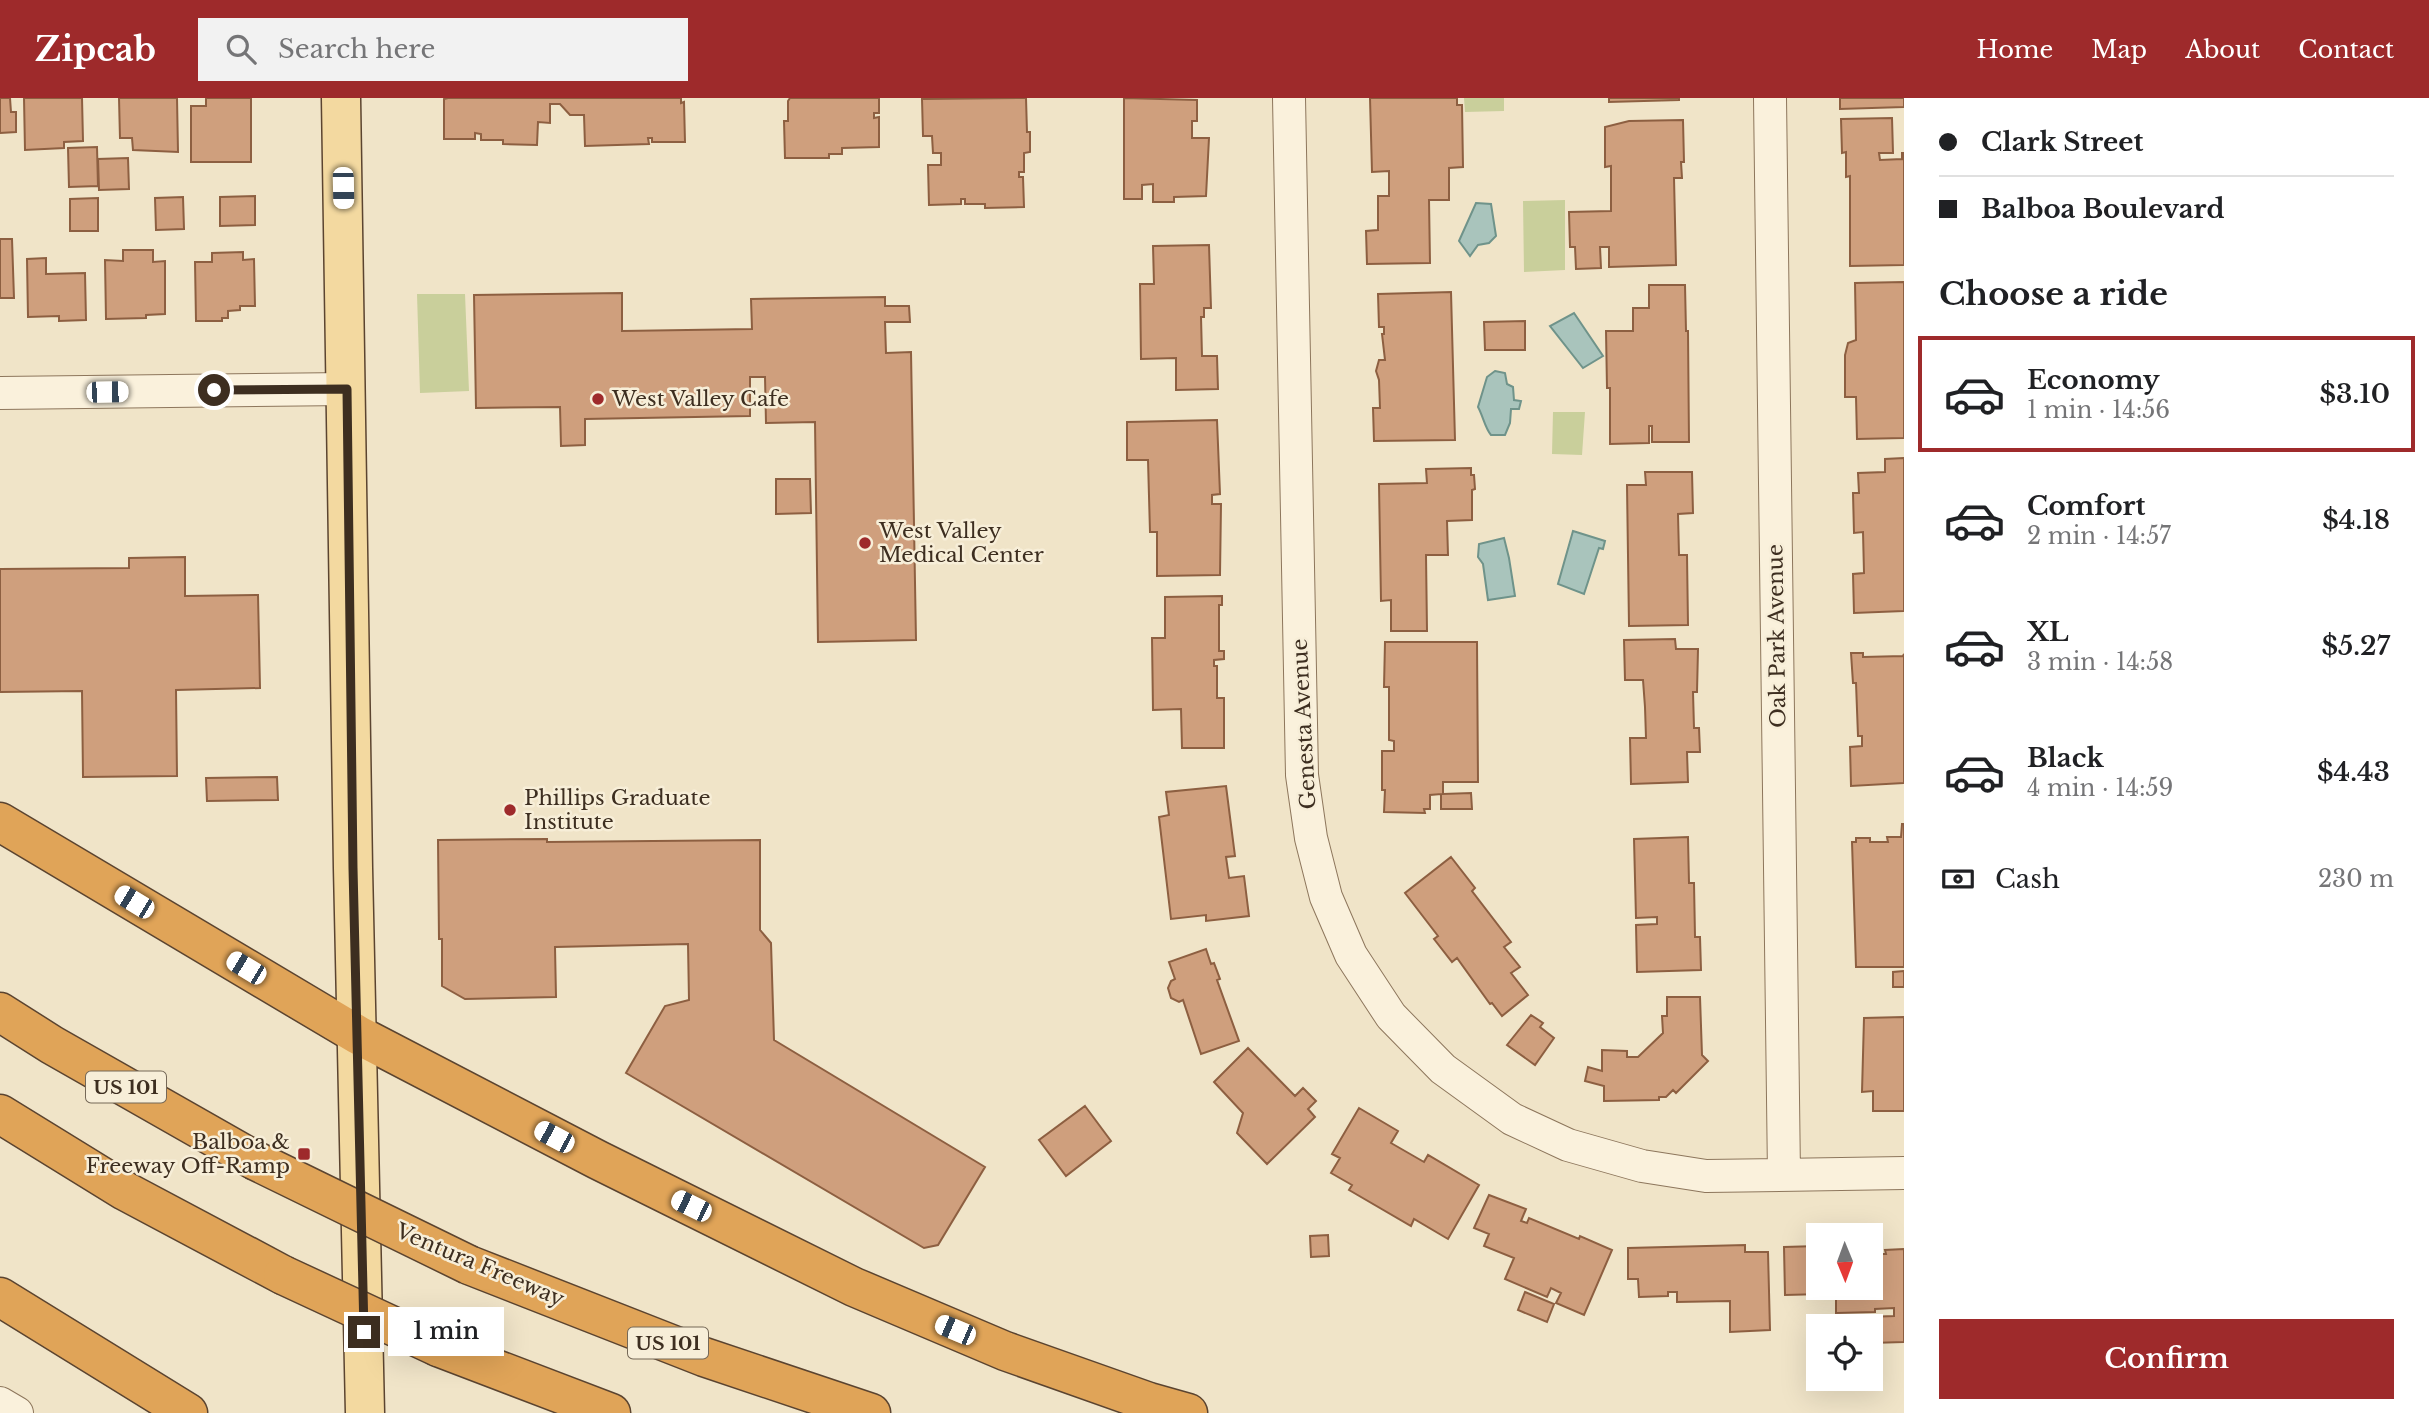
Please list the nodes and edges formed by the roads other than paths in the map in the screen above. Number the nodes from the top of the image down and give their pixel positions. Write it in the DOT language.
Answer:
graph roads {
  1 [pos="341,98"];
  2 [pos="1289,98"];
  3 [pos="1770,98"];
  4 [pos="347,389"];
  5 [pos="0,393"];
  6 [pos="0,822"];
  7 [pos="0,1012"];
  8 [pos="358,1035"];
  9 [pos="0,1114"];
  10 [pos="1904,1173"];
  11 [pos="1784,1175"];
  12 [pos="0,1297"];
  13 [pos="0,1403"];
  14 [pos="18,1413"];
  15 [pos="188,1413"];
  16 [pos="365,1413"];
  17 [pos="611,1413"];
  18 [pos="871,1413"];
  19 [pos="1188,1413"];
  1 -- 4 [label="main road"];
  2 -- 11 [label="street, Genesta Avenue"];
  3 -- 11 [label="street, Oak Park Avenue"];
  4 -- 5 [label="street"];
  4 -- 8 [label="main road"];
  6 -- 8 [label="highway"];
  7 -- 18 [label="highway, Ventura Freeway / US 101, bridge"];
  8 -- 16 [label="main road"];
  8 -- 19 [label="highway"];
  9 -- 17 [label="highway, bridge"];
  10 -- 11 [label="street, Genesta Avenue"];
  12 -- 15 [label="highway"];
  13 -- 14 [label="street"];
}
